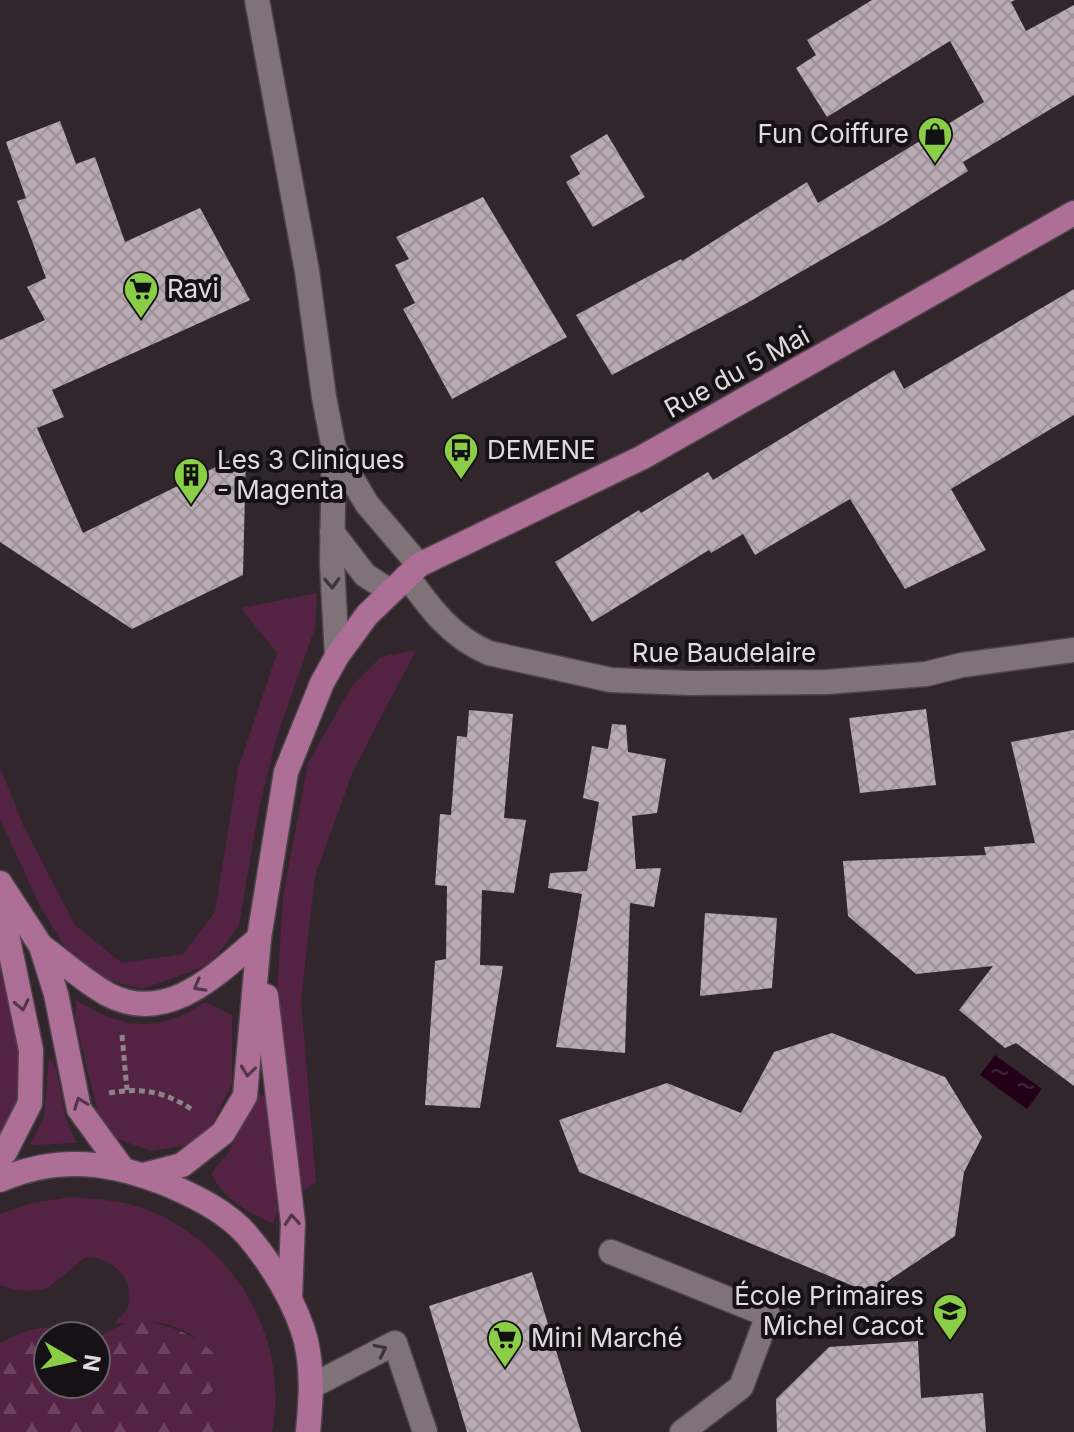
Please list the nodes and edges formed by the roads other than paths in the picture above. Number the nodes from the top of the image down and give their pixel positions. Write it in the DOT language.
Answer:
graph roads {
  1 [pos="257,0"];
  2 [pos="1074,213"];
  3 [pos="334,449"];
  4 [pos="332,532"];
  5 [pos="405,578"];
  6 [pos="1074,650"];
  7 [pos="337,656"];
  8 [pos="0,883"];
  9 [pos="0,901"];
  10 [pos="259,938"];
  11 [pos="41,946"];
  12 [pos="0,1157"];
  13 [pos="132,1171"];
  14 [pos="0,1180"];
  15 [pos="611,1252"];
  16 [pos="290,1298"];
  17 [pos="312,1386"];
  18 [pos="308,1432"];
  19 [pos="425,1432"];
  20 [pos="682,1432"];
  1 -- 3 [label="street"];
  2 -- 5 [label="main road, Rue du 5 Mai"];
  3 -- 4 [label="street"];
  3 -- 5 [label="street"];
  4 -- 5 [label="street"];
  4 -- 7 [label="street, one-way"];
  5 -- 6 [label="street, Rue Baudelaire"];
  5 -- 7 [label="main road"];
  7 -- 10 [label="main road"];
  8 -- 11 [label="main road"];
  9 -- 12 [label="main road, one-way"];
  10 -- 11 [label="main road, one-way"];
  10 -- 13 [label="main road, one-way"];
  16 -- 10 [label="main road, one-way"];
  13 -- 11 [label="main road, one-way"];
  13 -- 14 [label="main road"];
  13 -- 16 [label="main road"];
  15 -- 20 [label="street"];
  16 -- 17 [label="main road"];
  17 -- 18 [label="main road"];
  17 -- 19 [label="street, one-way"];
}
